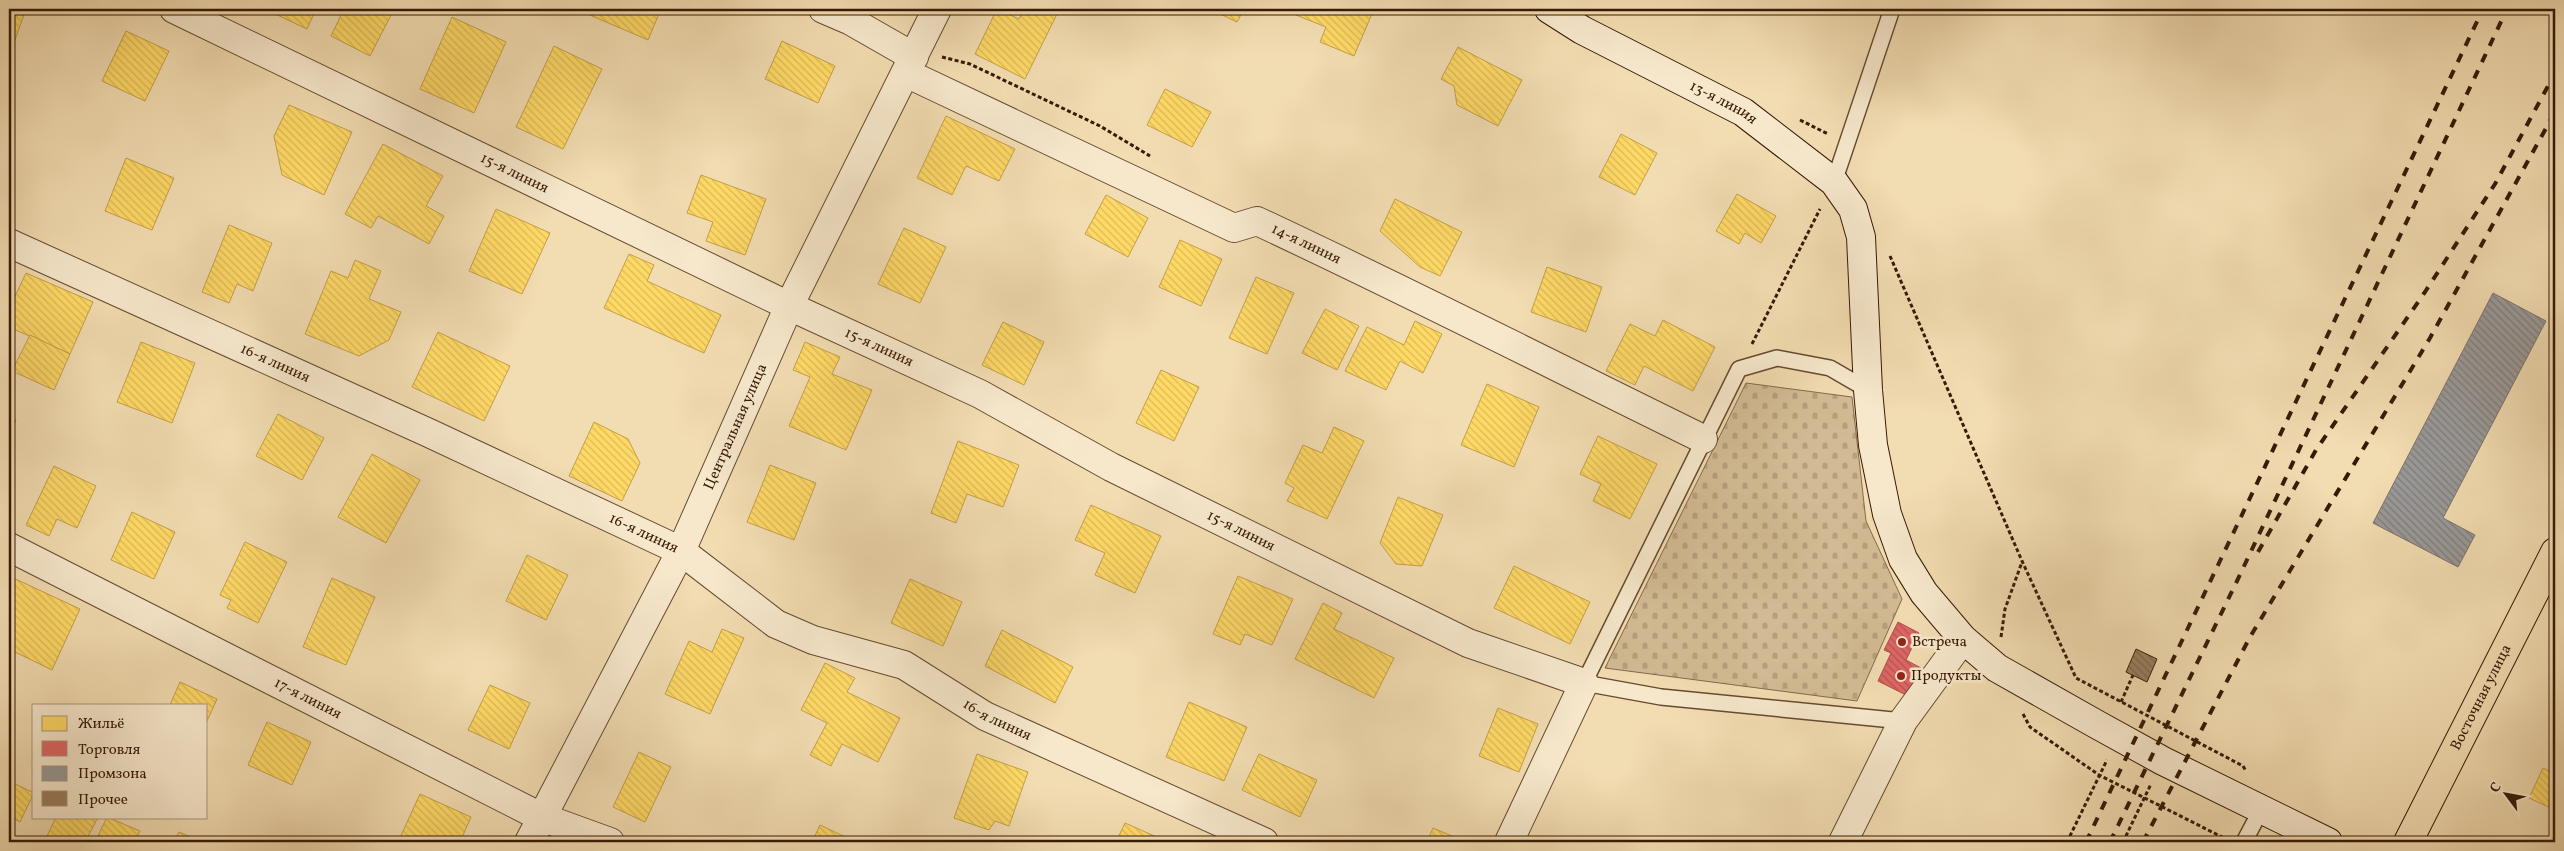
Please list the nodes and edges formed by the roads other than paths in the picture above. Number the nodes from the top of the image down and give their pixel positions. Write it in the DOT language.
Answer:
graph roads {
  1 [pos="174,9"];
  2 [pos="823,9"];
  3 [pos="937,9"];
  4 [pos="1548,9"];
  5 [pos="1892,9"];
  6 [pos="910,65"];
  7 [pos="1834,182"];
  8 [pos="9,243"];
  9 [pos="789,306"];
  10 [pos="1868,390"];
  11 [pos="1703,439"];
  12 [pos="9,547"];
  13 [pos="681,551"];
  14 [pos="2555,552"];
  15 [pos="1963,639"];
  16 [pos="1584,683"];
  17 [pos="1904,721"];
  18 [pos="2262,808"];
  19 [pos="542,817"];
  20 [pos="529,842"];
  21 [pos="610,842"];
  22 [pos="1264,842"];
  23 [pos="1509,842"];
  24 [pos="1843,842"];
  25 [pos="2244,842"];
  26 [pos="2328,842"];
  27 [pos="2408,842"];
  1 -- 9 [label="street, 15-я линия"];
  2 -- 6 [label="street, 14-я линия"];
  3 -- 6 [label="street, Центральная улица"];
  4 -- 7 [label="street, 13-я линия"];
  5 -- 7 [label="lane"];
  6 -- 9 [label="street, Центральная улица"];
  6 -- 11 [label="street, 14-я линия"];
  7 -- 10 [label="street, 13-я линия"];
  8 -- 13 [label="street, 16-я линия"];
  9 -- 13 [label="street, Центральная улица"];
  9 -- 16 [label="street, 15-я линия"];
  10 -- 11 [label="lane"];
  10 -- 15 [label="street, 13-я линия"];
  11 -- 16 [label="lane"];
  12 -- 19 [label="street, 17-я линия"];
  13 -- 19 [label="street, Центральная улица"];
  13 -- 22 [label="street, 16-я линия"];
  14 -- 27 [label="main road, Восточная улица"];
  15 -- 17 [label="street"];
  15 -- 18 [label="street, 13-я линия"];
  16 -- 17 [label="lane"];
  16 -- 23 [label="street"];
  17 -- 24 [label="street"];
  18 -- 25 [label="lane"];
  18 -- 26 [label="street, 13-я линия"];
  19 -- 20 [label="street, Центральная улица"];
  19 -- 21 [label="street, 17-я линия"];
}
